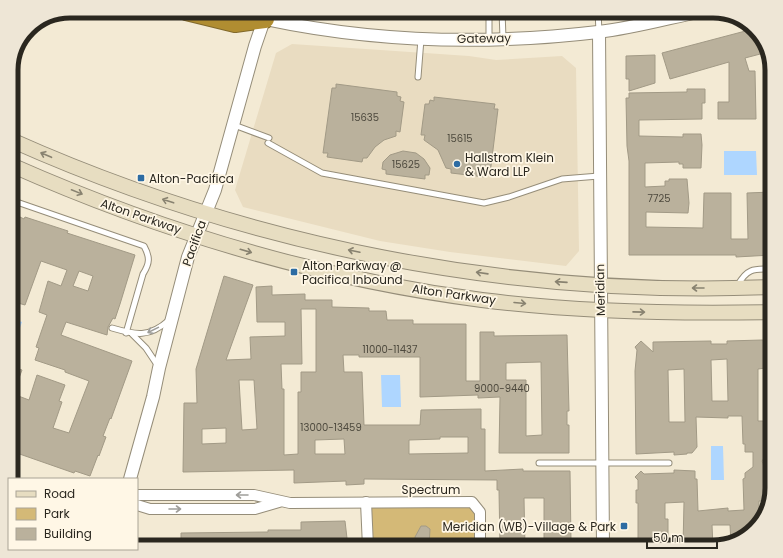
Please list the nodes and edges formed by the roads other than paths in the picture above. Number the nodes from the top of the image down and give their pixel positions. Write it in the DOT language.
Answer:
graph roads {
  1 [pos="215,18"];
  2 [pos="250,18"];
  3 [pos="261,18"];
  4 [pos="278,18"];
  5 [pos="489,18"];
  6 [pos="502,18"];
  7 [pos="598,18"];
  8 [pos="668,18"];
  9 [pos="599,32"];
  10 [pos="489,38"];
  11 [pos="503,38"];
  12 [pos="421,39"];
  13 [pos="418,77"];
  14 [pos="234,125"];
  15 [pos="18,143"];
  16 [pos="18,168"];
  17 [pos="600,176"];
  18 [pos="18,202"];
  19 [pos="206,212"];
  20 [pos="195,235"];
  21 [pos="765,270"];
  22 [pos="600,284"];
  23 [pos="765,287"];
  24 [pos="737,288"];
  25 [pos="600,310"];
  26 [pos="765,312"];
  27 [pos="171,318"];
  28 [pos="112,328"];
  29 [pos="126,333"];
  30 [pos="132,334"];
  31 [pos="159,368"];
  32 [pos="539,463"];
  33 [pos="668,463"];
  34 [pos="602,464"];
  35 [pos="130,478"];
  36 [pos="138,495"];
  37 [pos="281,502"];
  38 [pos="366,502"];
  39 [pos="138,505"];
  40 [pos="368,540"];
  41 [pos="480,540"];
  42 [pos="603,540"];
  1 -- 2 [label="highway"];
  3 -- 14 [label="street, Pacifica"];
  4 -- 12 [label="street, Gateway"];
  5 -- 10 [label="lane"];
  6 -- 11 [label="lane"];
  7 -- 9 [label="lane"];
  8 -- 9 [label="street, Gateway"];
  9 -- 11 [label="street, Gateway"];
  9 -- 17 [label="street, Meridian"];
  10 -- 11 [label="street, Gateway"];
  10 -- 12 [label="street, Gateway"];
  12 -- 13 [label="lane"];
  14 -- 17 [label="lane"];
  14 -- 19 [label="street, Pacifica"];
  19 -- 15 [label="main road, Alton Parkway, one-way"];
  16 -- 20 [label="main road, Alton Parkway, one-way"];
  17 -- 22 [label="street, Meridian"];
  18 -- 29 [label="lane"];
  19 -- 20 [label="street, Pacifica"];
  22 -- 19 [label="main road, Alton Parkway, one-way"];
  20 -- 25 [label="main road, Alton Parkway, one-way"];
  20 -- 27 [label="street, Pacifica"];
  21 -- 24 [label="lane"];
  24 -- 22 [label="main road, Alton Parkway, one-way"];
  22 -- 25 [label="street, Meridian"];
  23 -- 24 [label="main road, Alton Parkway"];
  25 -- 26 [label="main road, Alton Parkway, one-way"];
  25 -- 34 [label="street, Meridian"];
  27 -- 30 [label="lane, one-way"];
  27 -- 31 [label="street, Pacifica"];
  28 -- 29 [label="lane"];
  29 -- 30 [label="lane"];
  30 -- 31 [label="lane"];
  31 -- 35 [label="street, Pacifica"];
  32 -- 34 [label="lane"];
  33 -- 34 [label="lane"];
  34 -- 42 [label="street, Meridian"];
  37 -- 36 [label="street, Spectrum, one-way"];
  37 -- 38 [label="street, Spectrum"];
  39 -- 37 [label="street, Spectrum, one-way"];
  38 -- 40 [label="street"];
  38 -- 41 [label="street, Spectrum"];
}
